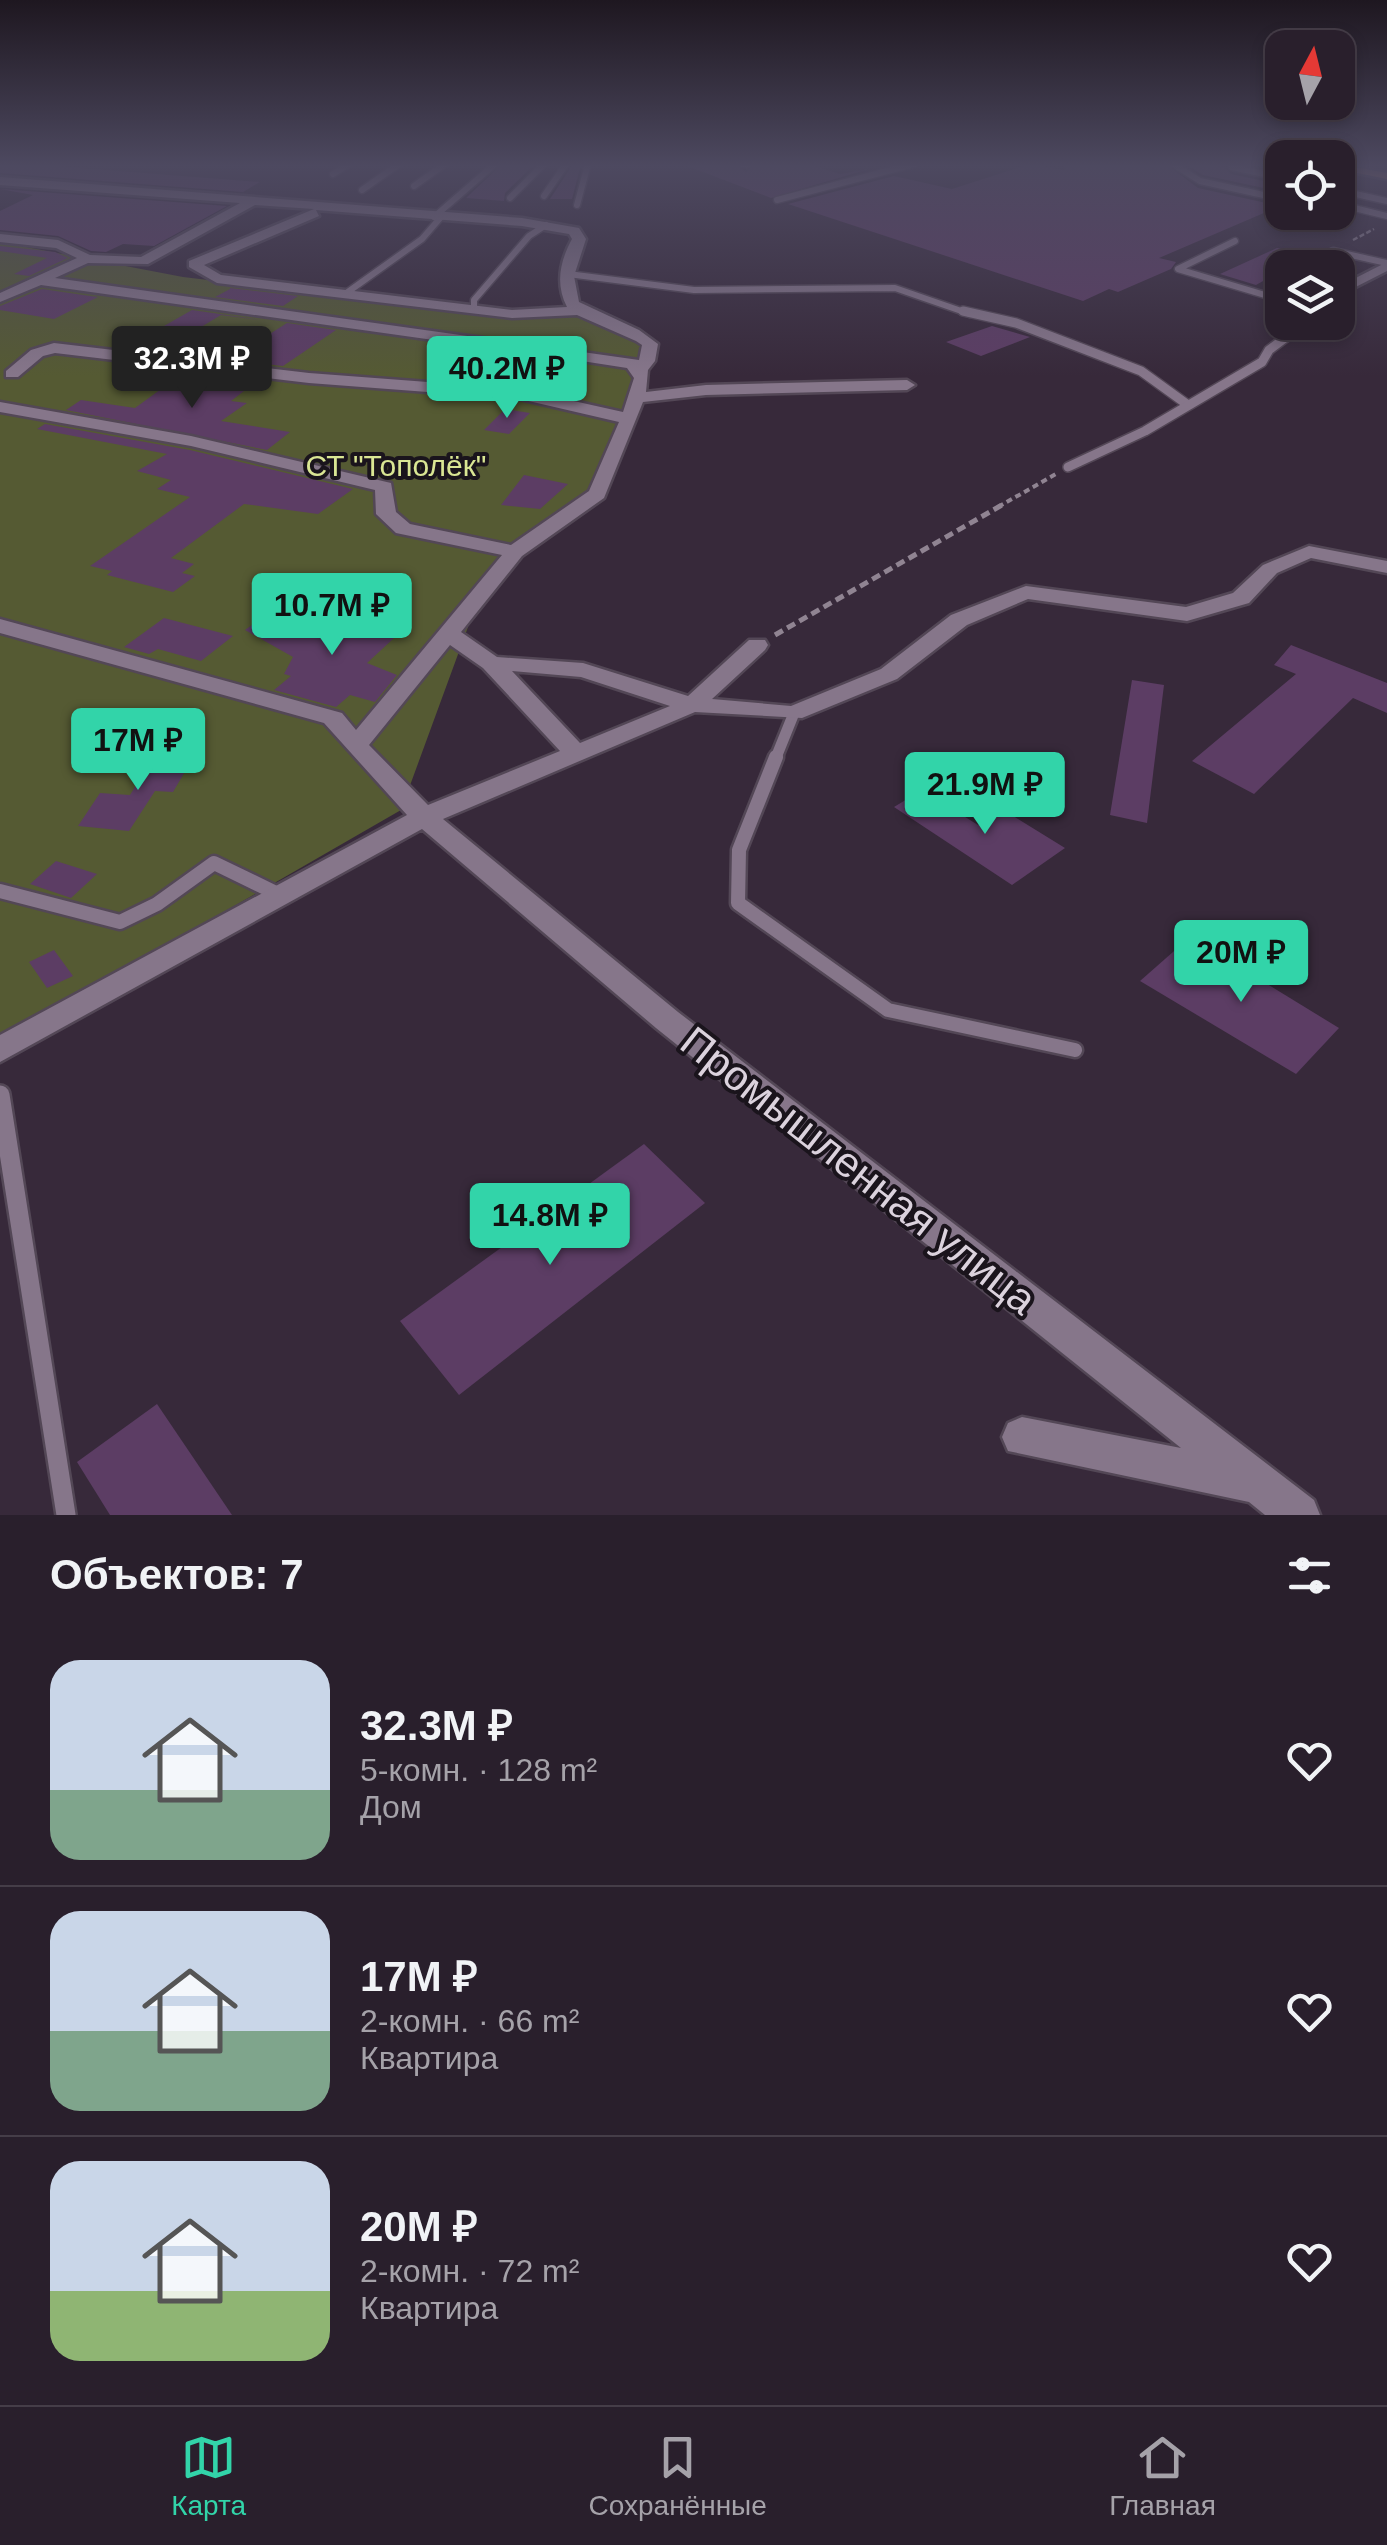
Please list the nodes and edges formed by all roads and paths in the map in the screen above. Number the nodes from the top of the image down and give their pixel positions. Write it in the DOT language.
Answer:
graph roads {
  1 [pos="192,235"];
  2 [pos="261,235"];
  3 [pos="425,235"];
  4 [pos="530,235"];
  5 [pos="576,235"];
  6 [pos="1361,235"];
  7 [pos="0,238"];
  8 [pos="1235,241"];
  9 [pos="1335,250"];
  10 [pos="1355,256"];
  11 [pos="86,258"];
  12 [pos="1387,264"];
  13 [pos="568,274"];
  14 [pos="37,280"];
  15 [pos="1355,283"];
  16 [pos="345,294"];
  17 [pos="1265,295"];
  18 [pos="0,298"];
  19 [pos="474,306"];
  20 [pos="579,311"];
  21 [pos="1282,340"];
  22 [pos="640,369"];
  23 [pos="12,374"];
  24 [pos="907,386"];
  25 [pos="633,398"];
  26 [pos="1188,405"];
  27 [pos="0,407"];
  28 [pos="629,419"];
  29 [pos="1068,467"];
  30 [pos="515,552"];
  31 [pos="1387,567"];
  32 [pos="0,626"];
  33 [pos="449,634"];
  34 [pos="756,645"];
  35 [pos="491,663"];
  36 [pos="692,705"];
  37 [pos="794,713"];
  38 [pos="356,746"];
  39 [pos="577,754"];
  40 [pos="424,816"];
  41 [pos="0,891"];
  42 [pos="280,895"];
  43 [pos="0,1050"];
  44 [pos="1074,1050"];
  45 [pos="0,1095"];
  46 [pos="1022,1437"];
  47 [pos="1258,1484"];
  48 [pos="66,1515"];
  49 [pos="1300,1515"];
  1 -- 11 [label="street"];
  2 -- 16 [label="street"];
  3 -- 16 [label="lane"];
  4 -- 19 [label="lane"];
  5 -- 13 [label="street"];
  6 -- 9 [label="path"];
  7 -- 11 [label="street"];
  8 -- 17 [label="lane"];
  10 -- 12 [label="lane"];
  11 -- 14 [label="street"];
  12 -- 15 [label="street"];
  13 -- 20 [label="street"];
  13 -- 26 [label="lane"];
  14 -- 18 [label="street"];
  14 -- 22 [label="street"];
  16 -- 19 [label="street"];
  19 -- 20 [label="street"];
  20 -- 22 [label="street"];
  21 -- 26 [label="lane"];
  22 -- 25 [label="street"];
  23 -- 28 [label="street"];
  24 -- 25 [label="street"];
  25 -- 28 [label="street"];
  26 -- 29 [label="lane"];
  27 -- 30 [label="street"];
  28 -- 30 [label="street"];
  29 -- 34 [label="path"];
  30 -- 33 [label="street"];
  31 -- 37 [label="street"];
  32 -- 38 [label="street, Промышленная улица"];
  33 -- 35 [label="street"];
  33 -- 38 [label="street"];
  34 -- 36 [label="street"];
  35 -- 36 [label="street"];
  35 -- 39 [label="street"];
  36 -- 37 [label="street"];
  36 -- 39 [label="street"];
  37 -- 44 [label="lane"];
  38 -- 40 [label="street, Промышленная улица"];
  39 -- 40 [label="street"];
  40 -- 42 [label="street"];
  40 -- 47 [label="street, Промышленная улица"];
  41 -- 42 [label="lane"];
  42 -- 43 [label="street"];
  45 -- 48 [label="lane"];
  46 -- 47 [label="street"];
  47 -- 49 [label="street, Промышленная улица"];
}
